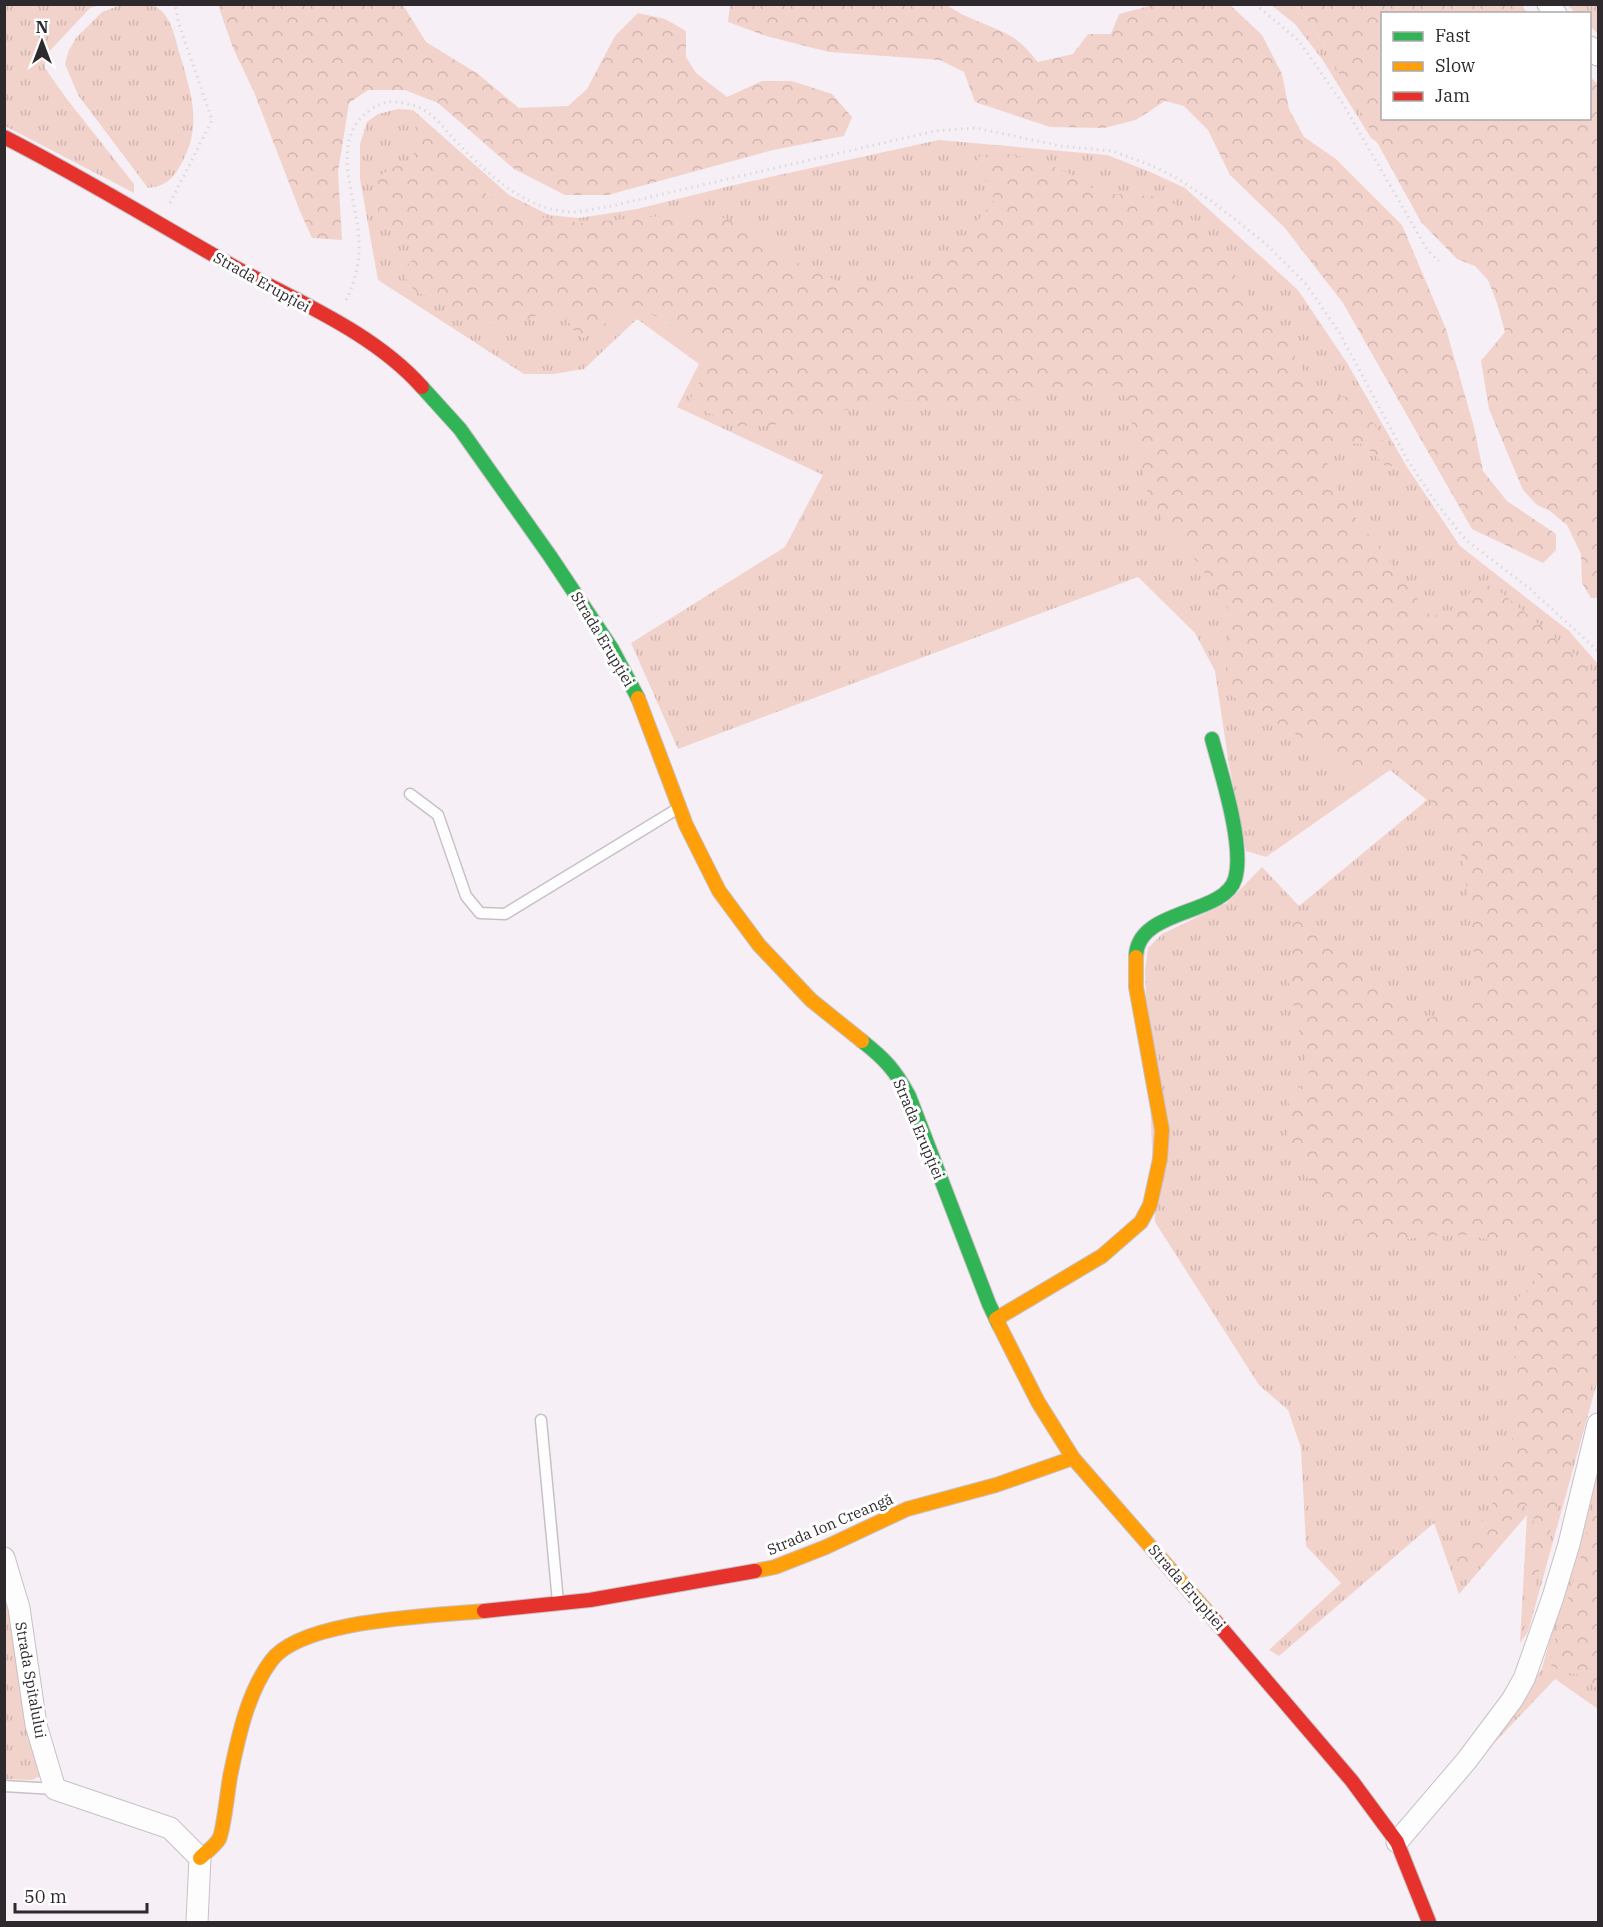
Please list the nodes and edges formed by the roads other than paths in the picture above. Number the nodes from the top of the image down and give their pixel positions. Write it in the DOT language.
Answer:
graph roads {
  1 [pos="4,137"];
  2 [pos="1212,739"];
  3 [pos="410,794"];
  4 [pos="680,807"];
  5 [pos="996,1319"];
  6 [pos="541,1420"];
  7 [pos="1599,1424"];
  8 [pos="1073,1458"];
  9 [pos="4,1558"];
  10 [pos="558,1604"];
  11 [pos="4,1786"];
  12 [pos="55,1789"];
  13 [pos="1397,1842"];
  14 [pos="200,1858"];
  15 [pos="197,1923"];
  16 [pos="1429,1923"];
  1 -- 4 [label="street, Strada Erupției"];
  2 -- 5 [label="street"];
  3 -- 4 [label="lane"];
  4 -- 5 [label="street, Strada Erupției"];
  5 -- 8 [label="street, Strada Erupției"];
  6 -- 10 [label="lane"];
  7 -- 13 [label="street"];
  8 -- 10 [label="street, Strada Ion Creangă"];
  8 -- 13 [label="street, Strada Erupției"];
  9 -- 12 [label="street, Strada Spitalului"];
  10 -- 14 [label="street, Strada Ion Creangă"];
  11 -- 12 [label="lane"];
  12 -- 14 [label="street"];
  13 -- 16 [label="street, Strada Erupției"];
  14 -- 15 [label="street"];
}
